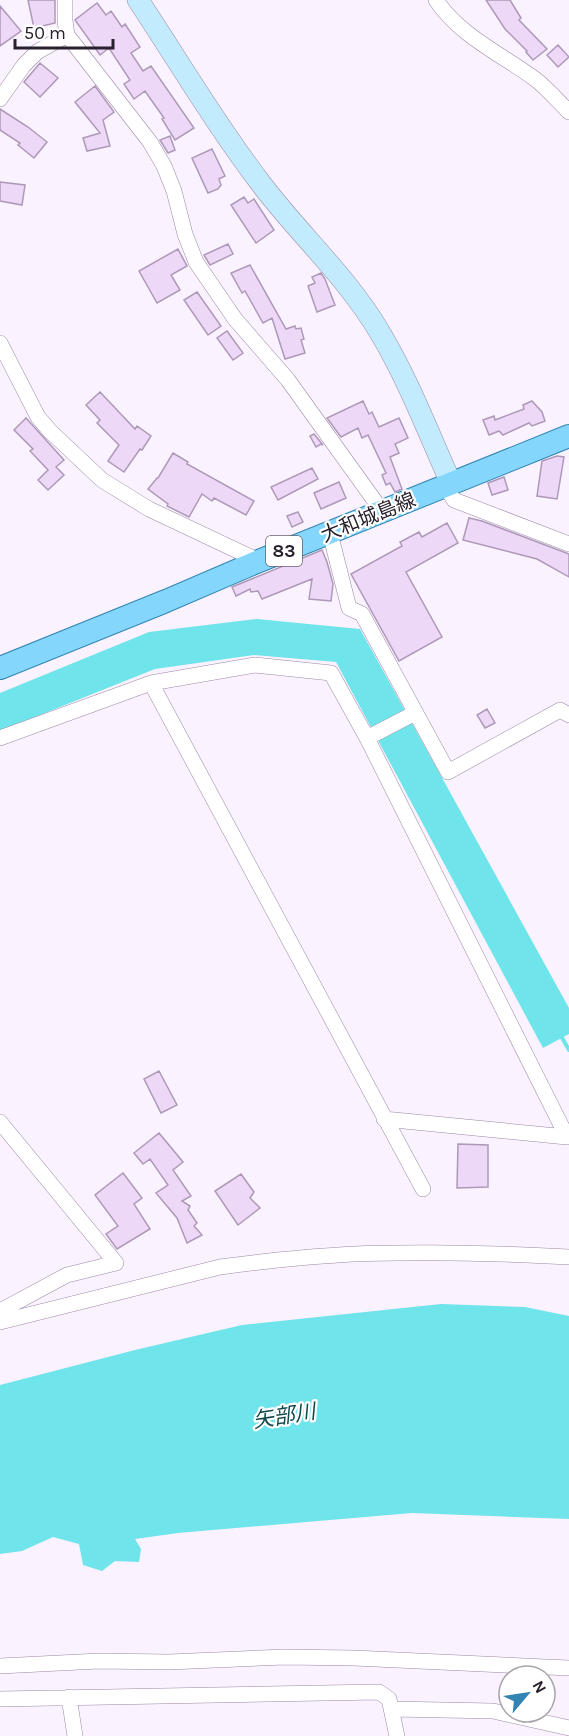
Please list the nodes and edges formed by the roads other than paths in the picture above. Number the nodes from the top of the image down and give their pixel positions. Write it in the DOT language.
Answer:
graph roads {
  1 [pos="65,0"];
  2 [pos="138,0"];
  3 [pos="436,0"];
  4 [pos="67,35"];
  5 [pos="0,99"];
  6 [pos="569,112"];
  7 [pos="0,343"];
  8 [pos="569,436"];
  9 [pos="448,484"];
  10 [pos="382,512"];
  11 [pos="330,533"];
  12 [pos="569,544"];
  13 [pos="259,561"];
  14 [pos="0,668"];
  15 [pos="151,683"];
  16 [pos="415,713"];
  17 [pos="569,715"];
  18 [pos="373,735"];
  19 [pos="0,738"];
  20 [pos="384,1119"];
  21 [pos="0,1122"];
  22 [pos="423,1190"];
  23 [pos="569,1257"];
  24 [pos="0,1311"];
  25 [pos="0,1322"];
  26 [pos="0,1666"];
  27 [pos="569,1668"];
  28 [pos="69,1697"];
  29 [pos="0,1699"];
  30 [pos="392,1709"];
  31 [pos="569,1728"];
  32 [pos="75,1736"];
  33 [pos="397,1736"];
  1 -- 4 [label="street"];
  2 -- 9 [label="street"];
  3 -- 6 [label="street"];
  4 -- 5 [label="street"];
  4 -- 10 [label="street"];
  7 -- 13 [label="street"];
  8 -- 9 [label="main road, 大和城島線 / 83"];
  9 -- 10 [label="main road, 大和城島線 / 83"];
  9 -- 12 [label="street"];
  10 -- 11 [label="main road, 大和城島線 / 83"];
  11 -- 13 [label="main road, 大和城島線 / 83"];
  11 -- 16 [label="street"];
  13 -- 14 [label="main road, 大和城島線 / 83"];
  15 -- 18 [label="street"];
  15 -- 19 [label="street"];
  15 -- 20 [label="street"];
  16 -- 17 [label="street"];
  16 -- 18 [label="street"];
  18 -- 20 [label="street"];
  20 -- 22 [label="street"];
  21 -- 24 [label="street"];
  23 -- 25 [label="street"];
  26 -- 27 [label="street"];
  28 -- 29 [label="street"];
  28 -- 30 [label="street"];
  28 -- 32 [label="street"];
  30 -- 31 [label="street"];
  30 -- 33 [label="street"];
}
